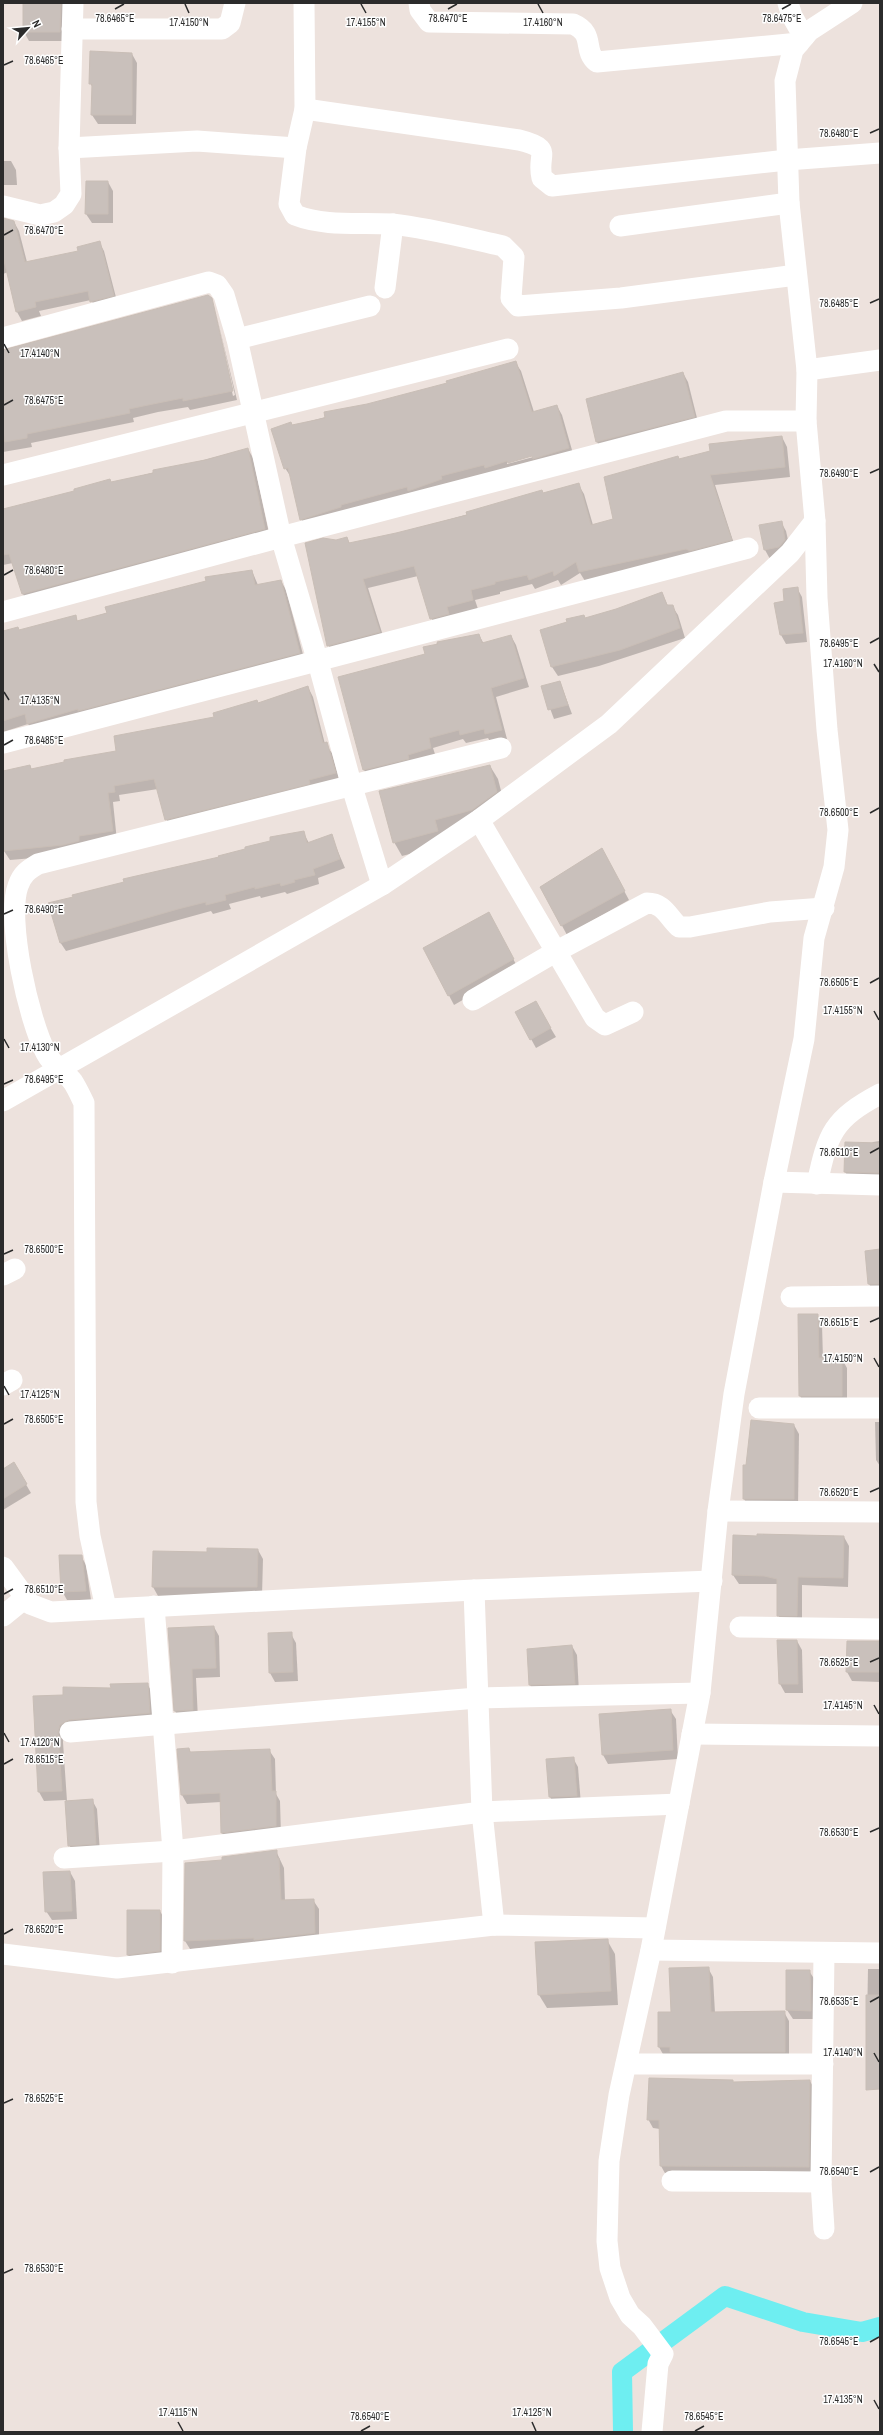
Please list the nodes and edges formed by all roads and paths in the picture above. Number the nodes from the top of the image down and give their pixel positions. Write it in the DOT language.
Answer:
graph roads {
  1 [pos="73,3"];
  2 [pos="235,3"];
  3 [pos="304,3"];
  4 [pos="419,3"];
  5 [pos="788,3"];
  6 [pos="852,3"];
  7 [pos="72,28"];
  8 [pos="802,40"];
  9 [pos="305,109"];
  10 [pos="69,148"];
  11 [pos="296,148"];
  12 [pos="880,153"];
  13 [pos="787,160"];
  14 [pos="789,203"];
  15 [pos="3,206"];
  16 [pos="393,224"];
  17 [pos="620,226"];
  18 [pos="796,275"];
  19 [pos="385,288"];
  20 [pos="370,306"];
  21 [pos="3,338"];
  22 [pos="236,339"];
  23 [pos="508,349"];
  24 [pos="880,360"];
  25 [pos="807,370"];
  26 [pos="252,411"];
  27 [pos="806,421"];
  28 [pos="3,475"];
  29 [pos="815,521"];
  30 [pos="281,537"];
  31 [pos="748,548"];
  32 [pos="3,612"];
  33 [pos="318,662"];
  34 [pos="3,743"];
  35 [pos="501,748"];
  36 [pos="352,787"];
  37 [pos="479,820"];
  38 [pos="382,885"];
  39 [pos="824,908"];
  40 [pos="557,951"];
  41 [pos="472,1000"];
  42 [pos="633,1012"];
  43 [pos="58,1070"];
  44 [pos="880,1094"];
  45 [pos="3,1102"];
  46 [pos="774,1182"];
  47 [pos="817,1184"];
  48 [pos="880,1185"];
  49 [pos="880,1296"];
  50 [pos="791,1297"];
  51 [pos="759,1408"];
  52 [pos="880,1408"];
  53 [pos="718,1511"];
  54 [pos="880,1512"];
  55 [pos="3,1567"];
  56 [pos="712,1581"];
  57 [pos="474,1590"];
  58 [pos="25,1598"];
  59 [pos="154,1606"];
  60 [pos="106,1608"];
  61 [pos="3,1616"];
  62 [pos="740,1627"];
  63 [pos="880,1628"];
  64 [pos="700,1692"];
  65 [pos="477,1698"];
  66 [pos="163,1724"];
  67 [pos="70,1732"];
  68 [pos="692,1734"];
  69 [pos="880,1736"];
  70 [pos="679,1804"];
  71 [pos="482,1812"];
  72 [pos="172,1852"];
  73 [pos="64,1858"];
  74 [pos="494,1925"];
  75 [pos="655,1928"];
  76 [pos="651,1950"];
  77 [pos="824,1953"];
  78 [pos="880,1953"];
  79 [pos="3,1954"];
  80 [pos="172,1963"];
  81 [pos="626,2064"];
  82 [pos="824,2064"];
  83 [pos="672,2181"];
  84 [pos="821,2182"];
  85 [pos="824,2229"];
  86 [pos="652,2432"];
  1 -- 7 [label="street"];
  2 -- 7 [label="street"];
  3 -- 9 [label="street"];
  4 -- 8 [label="street"];
  5 -- 8 [label="street"];
  6 -- 8 [label="street"];
  7 -- 10 [label="street"];
  8 -- 13 [label="street"];
  9 -- 11 [label="street"];
  9 -- 13 [label="street"];
  10 -- 11 [label="street"];
  10 -- 15 [label="street"];
  11 -- 16 [label="street"];
  12 -- 13 [label="street"];
  13 -- 14 [label="street"];
  14 -- 17 [label="street"];
  14 -- 18 [label="street"];
  16 -- 18 [label="street"];
  16 -- 19 [label="street"];
  18 -- 25 [label="street"];
  20 -- 22 [label="street"];
  21 -- 22 [label="street"];
  22 -- 26 [label="street"];
  23 -- 26 [label="street"];
  24 -- 25 [label="street"];
  25 -- 27 [label="street"];
  26 -- 28 [label="street"];
  26 -- 30 [label="street"];
  27 -- 29 [label="street"];
  27 -- 30 [label="street"];
  29 -- 37 [label="street"];
  29 -- 39 [label="street"];
  30 -- 32 [label="street"];
  30 -- 33 [label="street"];
  31 -- 33 [label="street"];
  33 -- 34 [label="street"];
  33 -- 36 [label="street"];
  35 -- 36 [label="street"];
  36 -- 38 [label="street"];
  36 -- 43 [label="street"];
  37 -- 38 [label="street"];
  37 -- 40 [label="street"];
  38 -- 43 [label="street"];
  39 -- 40 [label="street"];
  39 -- 46 [label="street"];
  40 -- 41 [label="street"];
  40 -- 42 [label="street"];
  43 -- 45 [label="street"];
  43 -- 60 [label="street"];
  44 -- 47 [label="street"];
  46 -- 47 [label="street"];
  46 -- 53 [label="street"];
  47 -- 48 [label="street"];
  49 -- 50 [label="street"];
  51 -- 52 [label="street"];
  53 -- 54 [label="street"];
  53 -- 56 [label="street"];
  55 -- 58 [label="street"];
  56 -- 57 [label="street"];
  56 -- 64 [label="street"];
  57 -- 59 [label="street"];
  57 -- 65 [label="street"];
  58 -- 60 [label="street"];
  58 -- 61 [label="street"];
  59 -- 60 [label="street"];
  59 -- 66 [label="street"];
  62 -- 63 [label="street"];
  64 -- 65 [label="street"];
  64 -- 68 [label="street"];
  65 -- 66 [label="street"];
  65 -- 71 [label="street"];
  66 -- 67 [label="street"];
  66 -- 72 [label="street"];
  68 -- 69 [label="street"];
  68 -- 70 [label="street"];
  70 -- 71 [label="street"];
  70 -- 75 [label="street"];
  71 -- 72 [label="street"];
  71 -- 74 [label="street"];
  72 -- 73 [label="street"];
  72 -- 80 [label="street"];
  74 -- 75 [label="street"];
  74 -- 80 [label="street"];
  75 -- 76 [label="street"];
  76 -- 77 [label="street"];
  76 -- 81 [label="street"];
  77 -- 78 [label="street"];
  77 -- 82 [label="street"];
  79 -- 80 [label="street"];
  81 -- 82 [label="street"];
  81 -- 86 [label="street"];
  82 -- 84 [label="street"];
  83 -- 84 [label="street"];
  84 -- 85 [label="street"];
}
